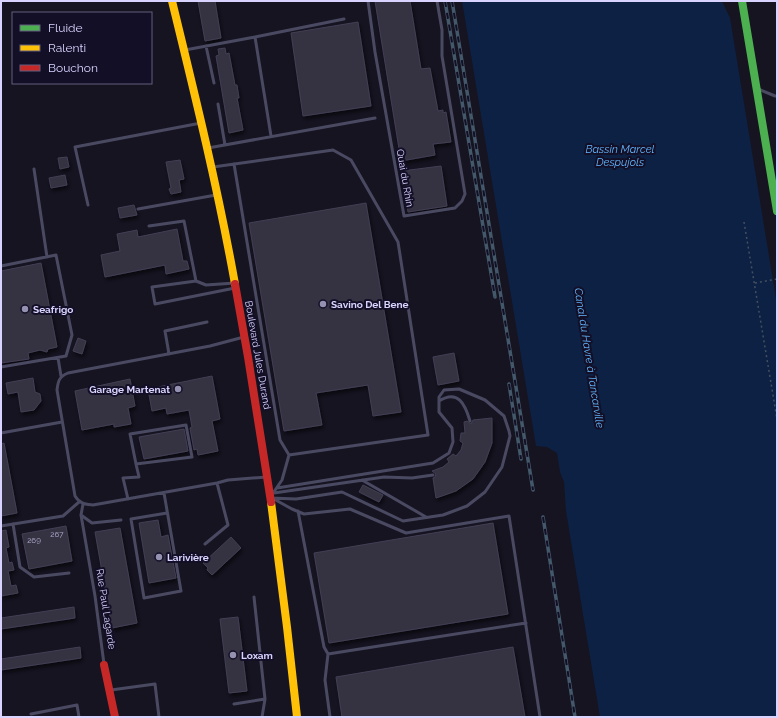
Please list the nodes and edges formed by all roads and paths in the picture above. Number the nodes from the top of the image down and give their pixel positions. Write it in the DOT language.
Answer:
graph roads {
  1 [pos="172,1"];
  2 [pos="368,1"];
  3 [pos="437,1"];
  4 [pos="742,1"];
  5 [pos="344,19"];
  6 [pos="255,37"];
  7 [pos="206,46"];
  8 [pos="185,50"];
  9 [pos="214,83"];
  10 [pos="757,89"];
  11 [pos="777,96"];
  12 [pos="218,104"];
  13 [pos="375,118"];
  14 [pos="202,123"];
  15 [pos="271,136"];
  16 [pos="225,145"];
  17 [pos="208,148"];
  18 [pos="234,164"];
  19 [pos="213,167"];
  20 [pos="34,169"];
  21 [pos="218,195"];
  22 [pos="88,205"];
  23 [pos="138,210"];
  24 [pos="777,211"];
  25 [pos="744,222"];
  26 [pos="149,226"];
  27 [pos="47,257"];
  28 [pos="1,266"];
  29 [pos="777,279"];
  30 [pos="196,281"];
  31 [pos="754,283"];
  32 [pos="235,285"];
  33 [pos="207,322"];
  34 [pos="244,337"];
  35 [pos="169,354"];
  36 [pos="58,358"];
  37 [pos="1,368"];
  38 [pos="61,376"];
  39 [pos="439,401"];
  40 [pos="777,419"];
  41 [pos="470,421"];
  42 [pos="62,422"];
  43 [pos="1,433"];
  44 [pos="289,456"];
  45 [pos="136,464"];
  46 [pos="433,476"];
  47 [pos="268,477"];
  48 [pos="362,480"];
  49 [pos="217,483"];
  50 [pos="276,488"];
  51 [pos="164,493"];
  52 [pos="272,495"];
  53 [pos="128,499"];
  54 [pos="79,502"];
  55 [pos="83,504"];
  56 [pos="298,512"];
  57 [pos="167,513"];
  58 [pos="81,515"];
  59 [pos="427,518"];
  60 [pos="120,520"];
  61 [pos="13,524"];
  62 [pos="1,526"];
  63 [pos="205,544"];
  64 [pos="69,572"];
  65 [pos="254,597"];
  66 [pos="526,623"];
  67 [pos="328,654"];
  68 [pos="104,664"];
  69 [pos="109,690"];
  70 [pos="266,700"];
  71 [pos="234,704"];
  72 [pos="31,714"];
  73 [pos="79,717"];
  74 [pos="115,717"];
  75 [pos="159,717"];
  76 [pos="262,717"];
  77 [pos="297,717"];
  78 [pos="330,717"];
  79 [pos="540,717"];
  1 -- 8 [label="main road, Boulevard Jules Durand"];
  2 -- 3 [label="lane, Quai du Rhin"];
  4 -- 10 [label="main road"];
  5 -- 6 [label="lane"];
  6 -- 7 [label="lane"];
  6 -- 15 [label="lane"];
  7 -- 8 [label="lane"];
  7 -- 9 [label="lane"];
  8 -- 14 [label="main road, Boulevard Jules Durand"];
  10 -- 11 [label="lane"];
  10 -- 24 [label="main road"];
  12 -- 16 [label="lane"];
  13 -- 15 [label="lane"];
  14 -- 17 [label="main road, Boulevard Jules Durand"];
  14 -- 22 [label="lane"];
  15 -- 16 [label="lane"];
  16 -- 17 [label="lane"];
  17 -- 19 [label="main road, Boulevard Jules Durand"];
  18 -- 19 [label="lane"];
  18 -- 44 [label="lane"];
  18 -- 44 [label="lane"];
  19 -- 21 [label="main road, Boulevard Jules Durand"];
  20 -- 27 [label="lane"];
  21 -- 23 [label="lane"];
  21 -- 32 [label="main road, Boulevard Jules Durand"];
  25 -- 31 [label="path"];
  26 -- 30 [label="lane"];
  27 -- 28 [label="lane"];
  27 -- 36 [label="lane"];
  29 -- 31 [label="path"];
  30 -- 32 [label="lane"];
  30 -- 32 [label="lane"];
  31 -- 40 [label="path"];
  32 -- 34 [label="main road, Boulevard Jules Durand"];
  33 -- 35 [label="lane"];
  34 -- 35 [label="lane"];
  34 -- 47 [label="main road, Boulevard Jules Durand"];
  35 -- 38 [label="lane"];
  36 -- 37 [label="lane"];
  36 -- 38 [label="lane"];
  38 -- 42 [label="lane"];
  39 -- 41 [label="lane"];
  39 -- 50 [label="lane"];
  39 -- 59 [label="lane"];
  42 -- 43 [label="lane"];
  42 -- 54 [label="lane"];
  44 -- 50 [label="lane"];
  45 -- 45 [label="lane"];
  45 -- 53 [label="lane"];
  46 -- 48 [label="lane"];
  47 -- 49 [label="lane"];
  47 -- 52 [label="main road, Boulevard Jules Durand"];
  48 -- 52 [label="lane"];
  48 -- 59 [label="lane"];
  49 -- 51 [label="lane"];
  49 -- 63 [label="lane"];
  50 -- 52 [label="lane"];
  51 -- 53 [label="lane"];
  51 -- 57 [label="lane"];
  52 -- 56 [label="lane"];
  52 -- 59 [label="lane"];
  52 -- 77 [label="main road, Boulevard Jules Durand"];
  53 -- 55 [label="lane"];
  54 -- 55 [label="lane"];
  54 -- 61 [label="lane"];
  55 -- 58 [label="lane, Rue Paul Lagarde"];
  56 -- 66 [label="lane"];
  56 -- 67 [label="lane"];
  57 -- 57 [label="lane"];
  58 -- 60 [label="lane"];
  58 -- 68 [label="lane, Rue Paul Lagarde"];
  61 -- 62 [label="lane"];
  61 -- 64 [label="lane"];
  65 -- 70 [label="lane"];
  66 -- 67 [label="lane"];
  66 -- 79 [label="lane"];
  67 -- 78 [label="lane"];
  68 -- 69 [label="main road, Rue Paul Lagarde"];
  69 -- 74 [label="main road, Rue Paul Lagarde"];
  69 -- 75 [label="lane"];
  70 -- 71 [label="lane"];
  70 -- 76 [label="lane"];
  72 -- 73 [label="lane"];
}
